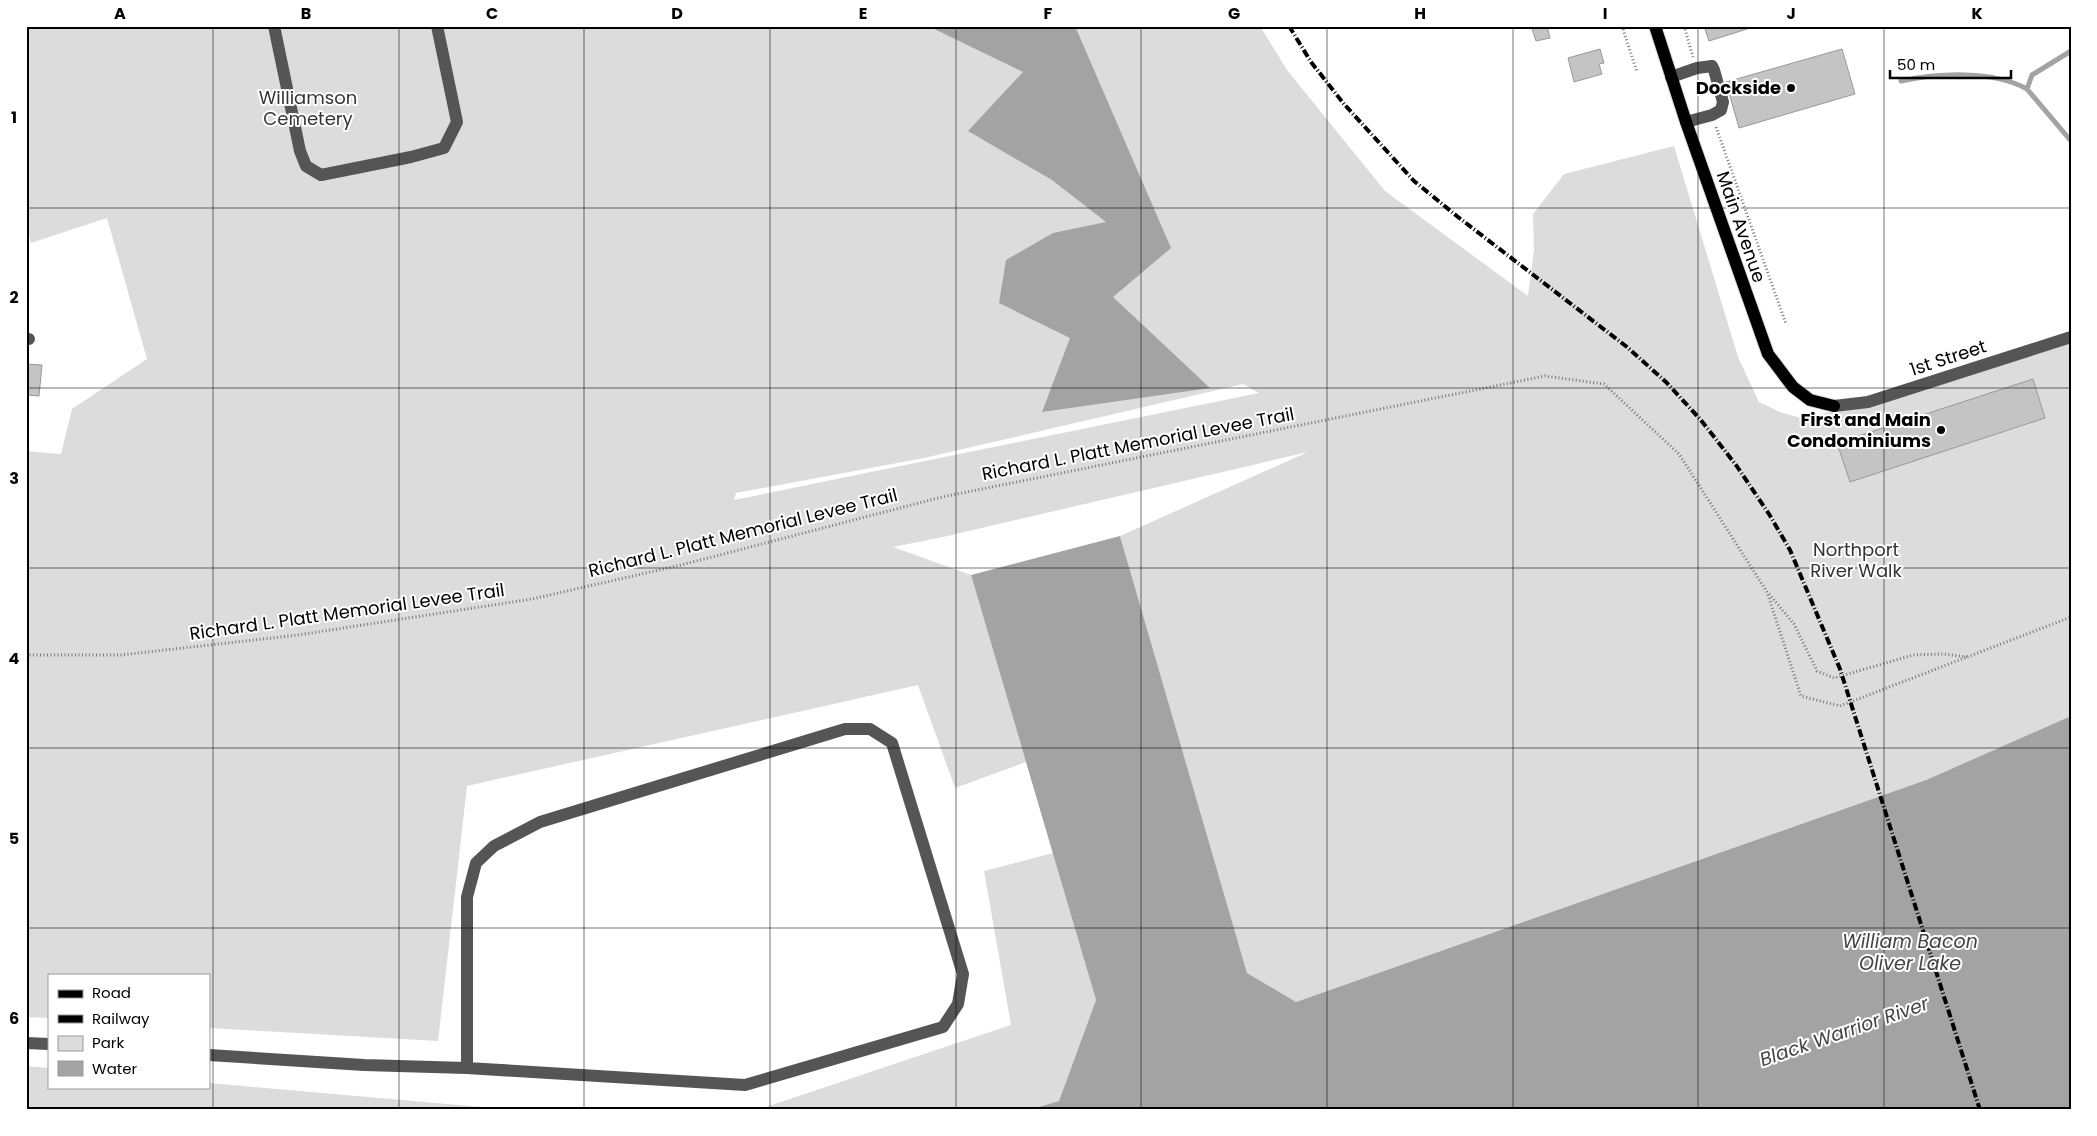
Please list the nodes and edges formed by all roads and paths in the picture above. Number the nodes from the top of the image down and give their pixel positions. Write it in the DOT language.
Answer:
graph roads {
  1 [pos="274,26"];
  2 [pos="437,26"];
  3 [pos="1622,26"];
  4 [pos="1655,26"];
  5 [pos="1684,26"];
  6 [pos="1697,68"];
  7 [pos="1637,72"];
  8 [pos="1671,77"];
  9 [pos="1712,115"];
  10 [pos="1686,122"];
  11 [pos="1786,324"];
  12 [pos="2071,337"];
  13 [pos="1834,406"];
  14 [pos="1767,592"];
  15 [pos="2071,617"];
  16 [pos="26,655"];
  17 [pos="1969,657"];
  18 [pos="26,1043"];
  19 [pos="48,1044"];
  20 [pos="210,1055"];
  21 [pos="467,1068"];
  1 -- 2 [label="street"];
  3 -- 7 [label="path"];
  4 -- 8 [label="main road, Main Avenue"];
  5 -- 6 [label="path"];
  6 -- 8 [label="street"];
  6 -- 9 [label="street"];
  8 -- 10 [label="main road, Main Avenue"];
  9 -- 10 [label="street"];
  9 -- 11 [label="path"];
  10 -- 13 [label="main road, Main Avenue"];
  12 -- 13 [label="street, 1st Street"];
  14 -- 16 [label="path, Richard L. Platt Memorial Levee Trail"];
  14 -- 17 [label="path"];
  14 -- 17 [label="path, Richard L. Platt Memorial Levee Trail"];
  15 -- 17 [label="path, Richard L. Platt Memorial Levee Trail"];
  18 -- 19 [label="street"];
  20 -- 21 [label="street"];
  21 -- 21 [label="street"];
}
